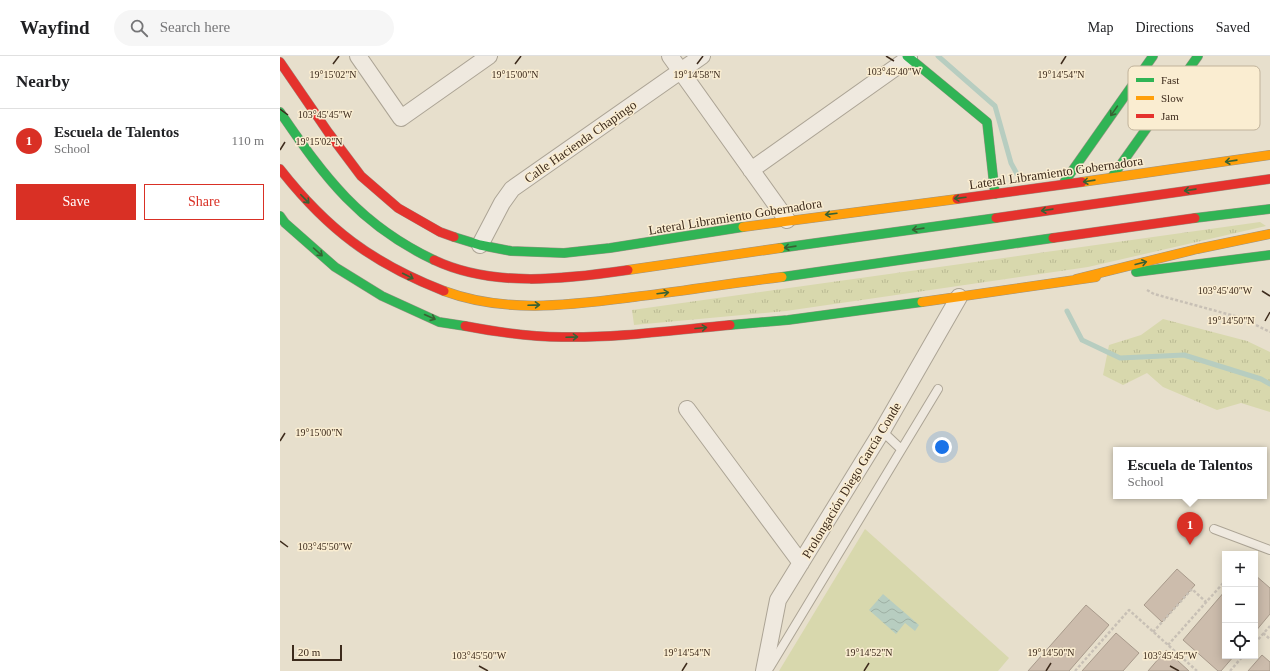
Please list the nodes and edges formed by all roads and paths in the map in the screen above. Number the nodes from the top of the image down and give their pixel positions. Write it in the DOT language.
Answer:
graph roads {
  1 [pos="358,56"];
  2 [pos="489,56"];
  3 [pos="670,56"];
  4 [pos="702,56"];
  5 [pos="1152,56"];
  6 [pos="1198,56"];
  7 [pos="908,57"];
  8 [pos="280,62"];
  9 [pos="1145,66"];
  10 [pos="1191,66"];
  11 [pos="681,71"];
  12 [pos="1128,90"];
  13 [pos="280,112"];
  14 [pos="1145,130"];
  15 [pos="1270,156"];
  16 [pos="280,169"];
  17 [pos="751,170"];
  18 [pos="1112,177"];
  19 [pos="1270,179"];
  20 [pos="1062,184"];
  21 [pos="995,194"];
  22 [pos="1270,209"];
  23 [pos="280,216"];
  24 [pos="787,220"];
  25 [pos="1270,234"];
  26 [pos="480,245"];
  27 [pos="1270,255"];
  28 [pos="1076,279"];
  29 [pos="1141,286"];
  30 [pos="959,297"];
  31 [pos="1270,332"];
  32 [pos="938,389"];
  33 [pos="687,409"];
  34 [pos="882,431"];
  35 [pos="900,449"];
  36 [pos="1214,529"];
  37 [pos="1270,550"];
  38 [pos="801,563"];
  39 [pos="1222,584"];
  40 [pos="1206,602"];
  41 [pos="1270,626"];
  42 [pos="1153,632"];
  43 [pos="1263,633"];
  44 [pos="1258,639"];
  45 [pos="1270,639"];
  46 [pos="1168,645"];
  47 [pos="1240,659"];
  48 [pos="1194,668"];
  49 [pos="764,671"];
  50 [pos="767,671"];
  51 [pos="1075,671"];
  52 [pos="1191,671"];
  53 [pos="1197,671"];
  54 [pos="1230,671"];
  1 -- 2 [label="street"];
  3 -- 11 [label="street"];
  4 -- 11 [label="street, Calle Hacienda Chapingo"];
  5 -- 9 [label="main road, one-way"];
  6 -- 10 [label="main road"];
  7 -- 17 [label="street"];
  7 -- 21 [label="main road"];
  8 -- 26 [label="main road, Lateral Libramiento Gobernadora"];
  11 -- 17 [label="street"];
  11 -- 26 [label="street, Calle Hacienda Chapingo"];
  12 -- 20 [label="main road, one-way"];
  19 -- 13 [label="main road, one-way"];
  14 -- 18 [label="main road"];
  15 -- 18 [label="main road, Lateral Libramiento Gobernadora, one-way"];
  16 -- 22 [label="main road, one-way"];
  17 -- 24 [label="street"];
  18 -- 20 [label="main road, Lateral Libramiento Gobernadora, one-way"];
  20 -- 21 [label="main road, Lateral Libramiento Gobernadora"];
  21 -- 24 [label="main road, Lateral Libramiento Gobernadora, one-way"];
  23 -- 30 [label="main road, one-way"];
  24 -- 26 [label="main road, Lateral Libramiento Gobernadora"];
  28 -- 25 [label="main road, one-way"];
  27 -- 28 [label="main road"];
  28 -- 30 [label="main road"];
  29 -- 31 [label="path"];
  30 -- 34 [label="street, Prolongación Diego García Conde"];
  32 -- 35 [label="lane"];
  33 -- 38 [label="street"];
  34 -- 35 [label="lane"];
  34 -- 38 [label="street, Prolongación Diego García Conde"];
  35 -- 50 [label="lane"];
  36 -- 37 [label="lane"];
  38 -- 49 [label="street, Prolongación Diego García Conde"];
  39 -- 40 [label="path"];
  40 -- 42 [label="path"];
  40 -- 46 [label="path"];
  41 -- 43 [label="path"];
  42 -- 46 [label="path"];
  42 -- 51 [label="path"];
  43 -- 44 [label="path"];
  43 -- 45 [label="path"];
  46 -- 48 [label="path"];
  47 -- 54 [label="path"];
  48 -- 52 [label="path"];
  48 -- 53 [label="path"];
}
